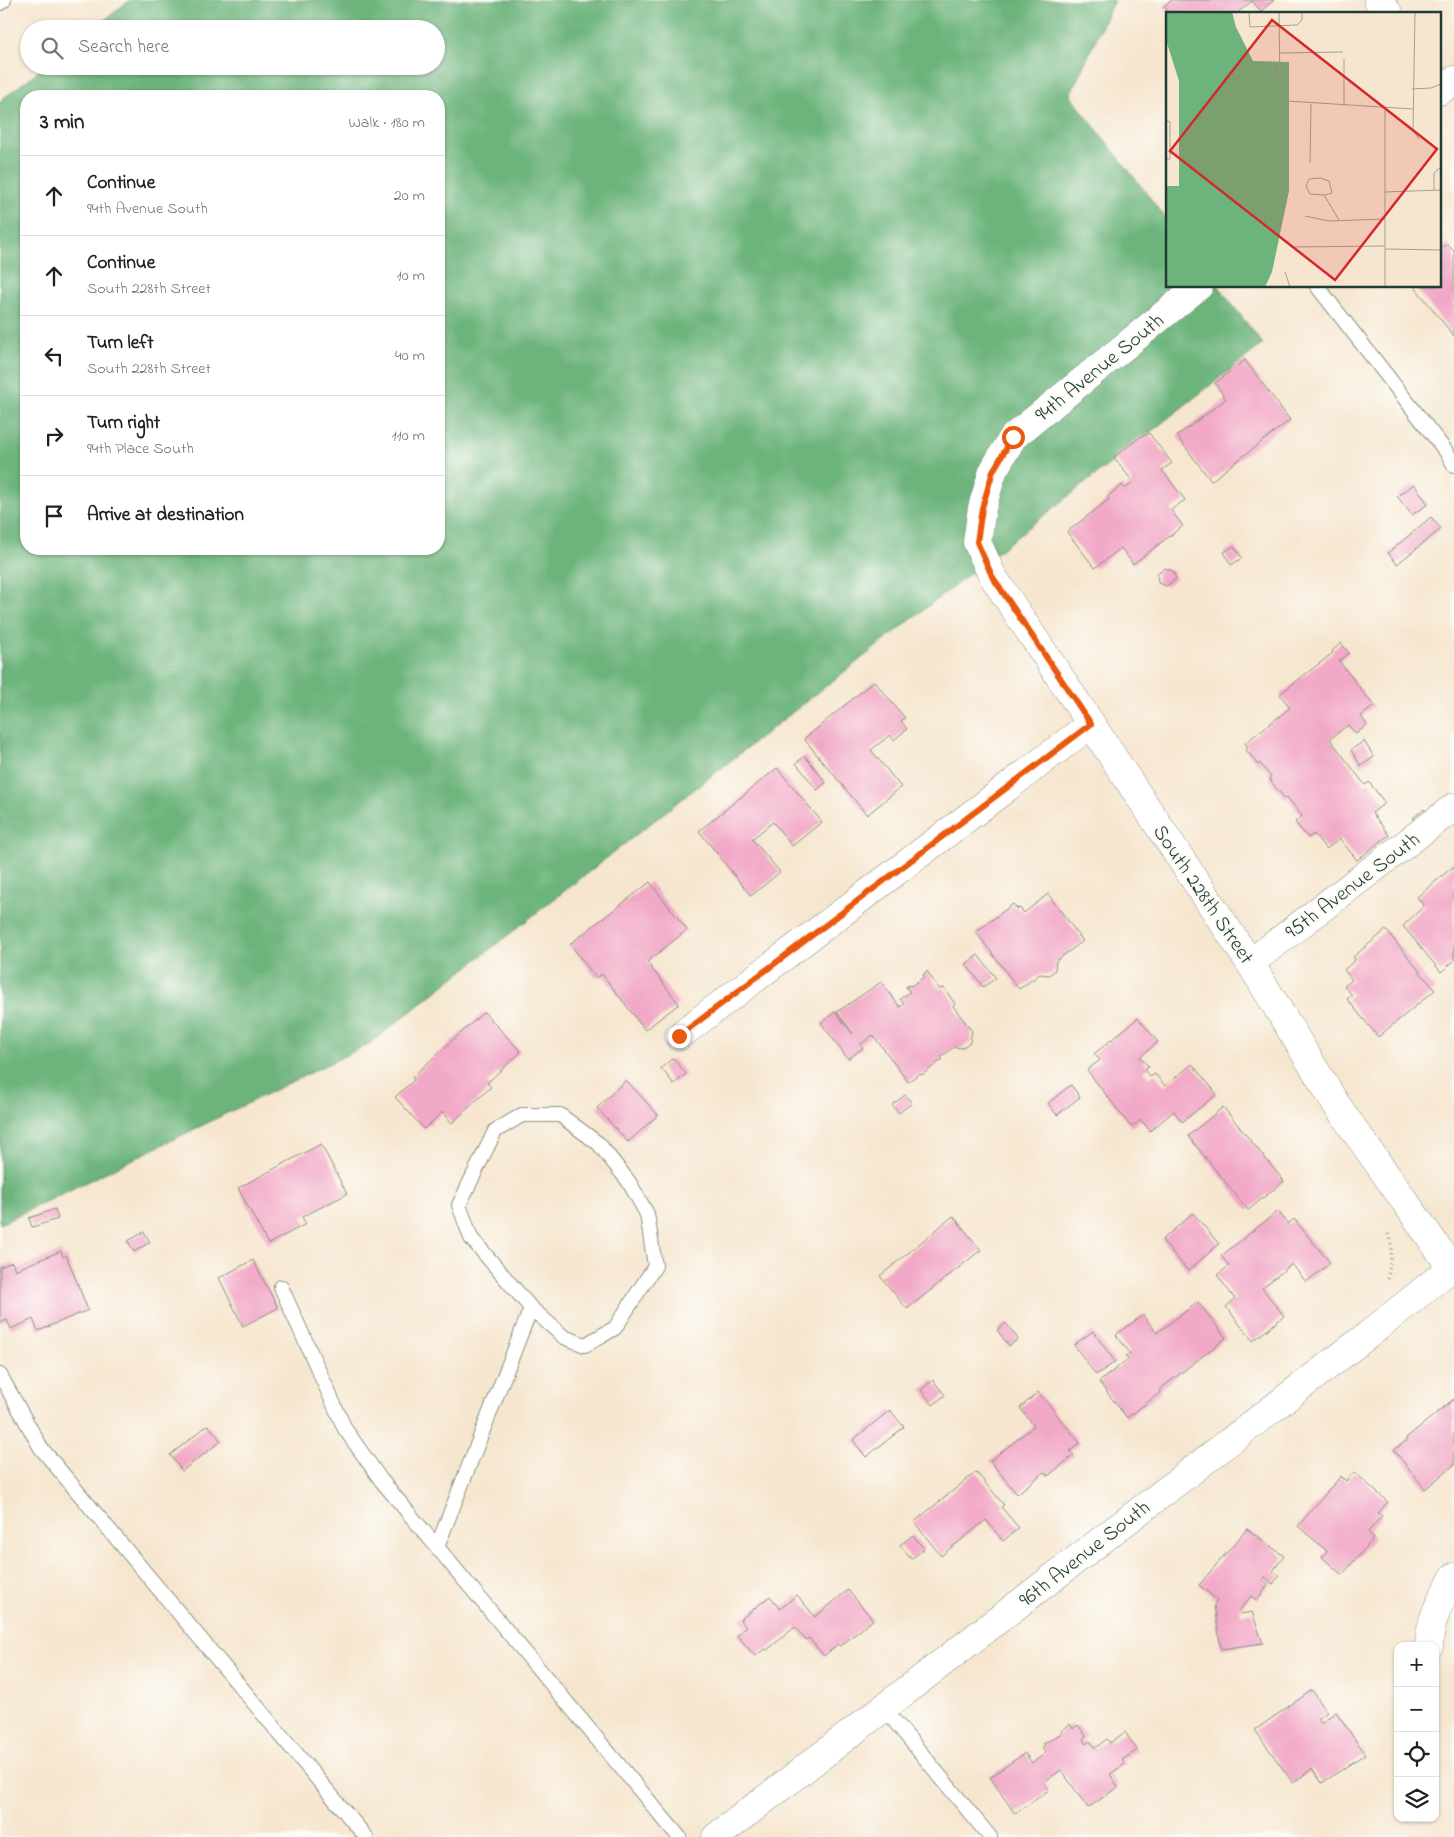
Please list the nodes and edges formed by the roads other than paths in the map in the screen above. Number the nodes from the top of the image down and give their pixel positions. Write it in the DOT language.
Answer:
graph roads {
  1 [pos="4,0"];
  2 [pos="1378,0"];
  3 [pos="0,3"];
  4 [pos="1387,12"];
  5 [pos="1197,288"];
  6 [pos="1318,288"];
  7 [pos="1454,465"];
  8 [pos="982,508"];
  9 [pos="1091,724"];
  10 [pos="1454,807"];
  11 [pos="1250,963"];
  12 [pos="679,1036"];
  13 [pos="1453,1270"];
  14 [pos="281,1287"];
  15 [pos="531,1308"];
  16 [pos="0,1375"];
  17 [pos="437,1547"];
  18 [pos="1454,1576"];
  19 [pos="1429,1642"];
  20 [pos="884,1707"];
  21 [pos="366,1837"];
  22 [pos="679,1837"];
  23 [pos="716,1837"];
  24 [pos="990,1837"];
  1 -- 3 [label="lane"];
  2 -- 4 [label="street"];
  5 -- 8 [label="street, 94th Avenue South"];
  6 -- 7 [label="lane"];
  8 -- 9 [label="street, South 228th Street"];
  9 -- 11 [label="street, South 228th Street"];
  9 -- 12 [label="street"];
  10 -- 11 [label="street, 95th Avenue South"];
  11 -- 13 [label="street, South 228th Street"];
  13 -- 20 [label="street, 96th Avenue South"];
  14 -- 17 [label="lane"];
  15 -- 15 [label="lane"];
  15 -- 17 [label="lane"];
  16 -- 21 [label="lane"];
  17 -- 22 [label="lane"];
  18 -- 19 [label="street"];
  20 -- 23 [label="street, 96th Avenue South"];
  20 -- 24 [label="lane"];
}
